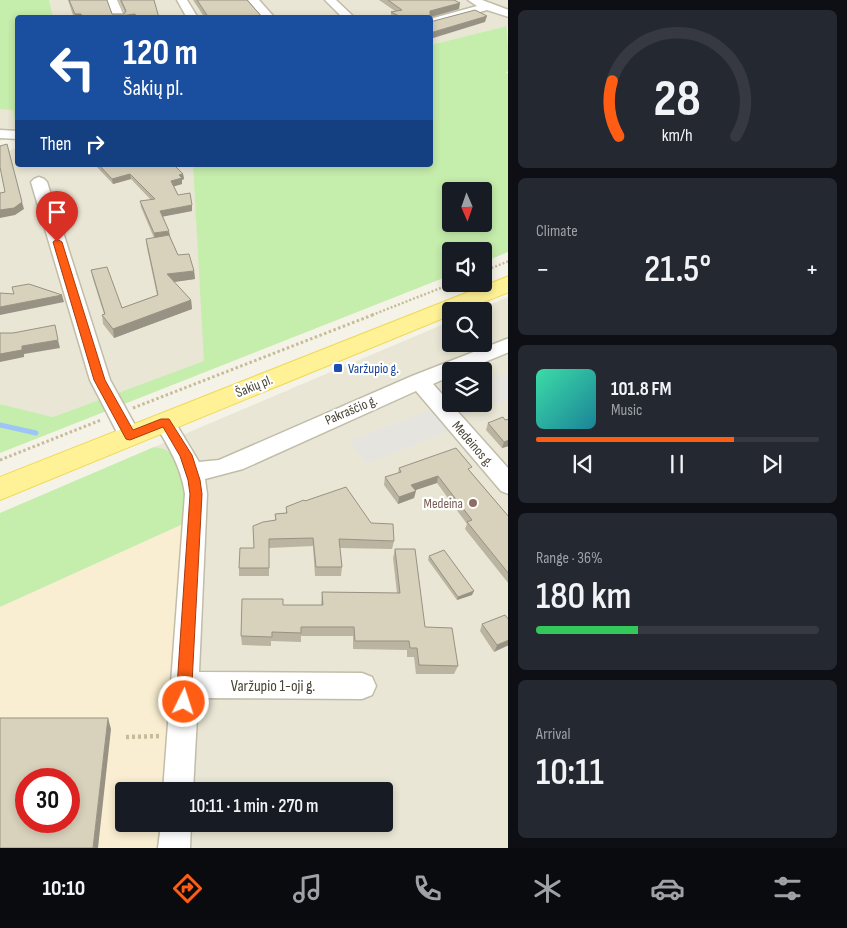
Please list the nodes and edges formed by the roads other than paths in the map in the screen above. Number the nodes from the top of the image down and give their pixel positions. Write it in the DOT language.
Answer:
graph roads {
  1 [pos="112,0"];
  2 [pos="182,0"];
  3 [pos="253,0"];
  4 [pos="330,0"];
  5 [pos="473,0"];
  6 [pos="487,6"];
  7 [pos="508,14"];
  8 [pos="119,15"];
  9 [pos="191,15"];
  10 [pos="267,15"];
  11 [pos="347,15"];
  12 [pos="433,22"];
  13 [pos="0,134"];
  14 [pos="15,135"];
  15 [pos="39,182"];
  16 [pos="508,283"];
  17 [pos="508,344"];
  18 [pos="419,381"];
  19 [pos="165,422"];
  20 [pos="124,425"];
  21 [pos="192,472"];
  22 [pos="508,485"];
  23 [pos="0,489"];
  24 [pos="185,685"];
  25 [pos="362,686"];
  26 [pos="178,782"];
  27 [pos="175,832"];
  28 [pos="174,848"];
  1 -- 8 [label="street"];
  2 -- 9 [label="street"];
  3 -- 10 [label="street"];
  4 -- 11 [label="street"];
  5 -- 6 [label="street"];
  6 -- 7 [label="street"];
  6 -- 12 [label="street"];
  13 -- 14 [label="street"];
  15 -- 20 [label="street"];
  16 -- 19 [label="main road, Šakių pl."];
  17 -- 18 [label="street, Pakraščio g."];
  18 -- 21 [label="street, Pakraščio g."];
  18 -- 22 [label="street, Medeinos g."];
  19 -- 20 [label="main road, Šakių pl."];
  19 -- 21 [label="street"];
  20 -- 23 [label="main road, Šakių pl."];
  21 -- 24 [label="street"];
  24 -- 25 [label="street, Varžupio 1-oji g."];
  24 -- 26 [label="street"];
  27 -- 28 [label="street"];
}
